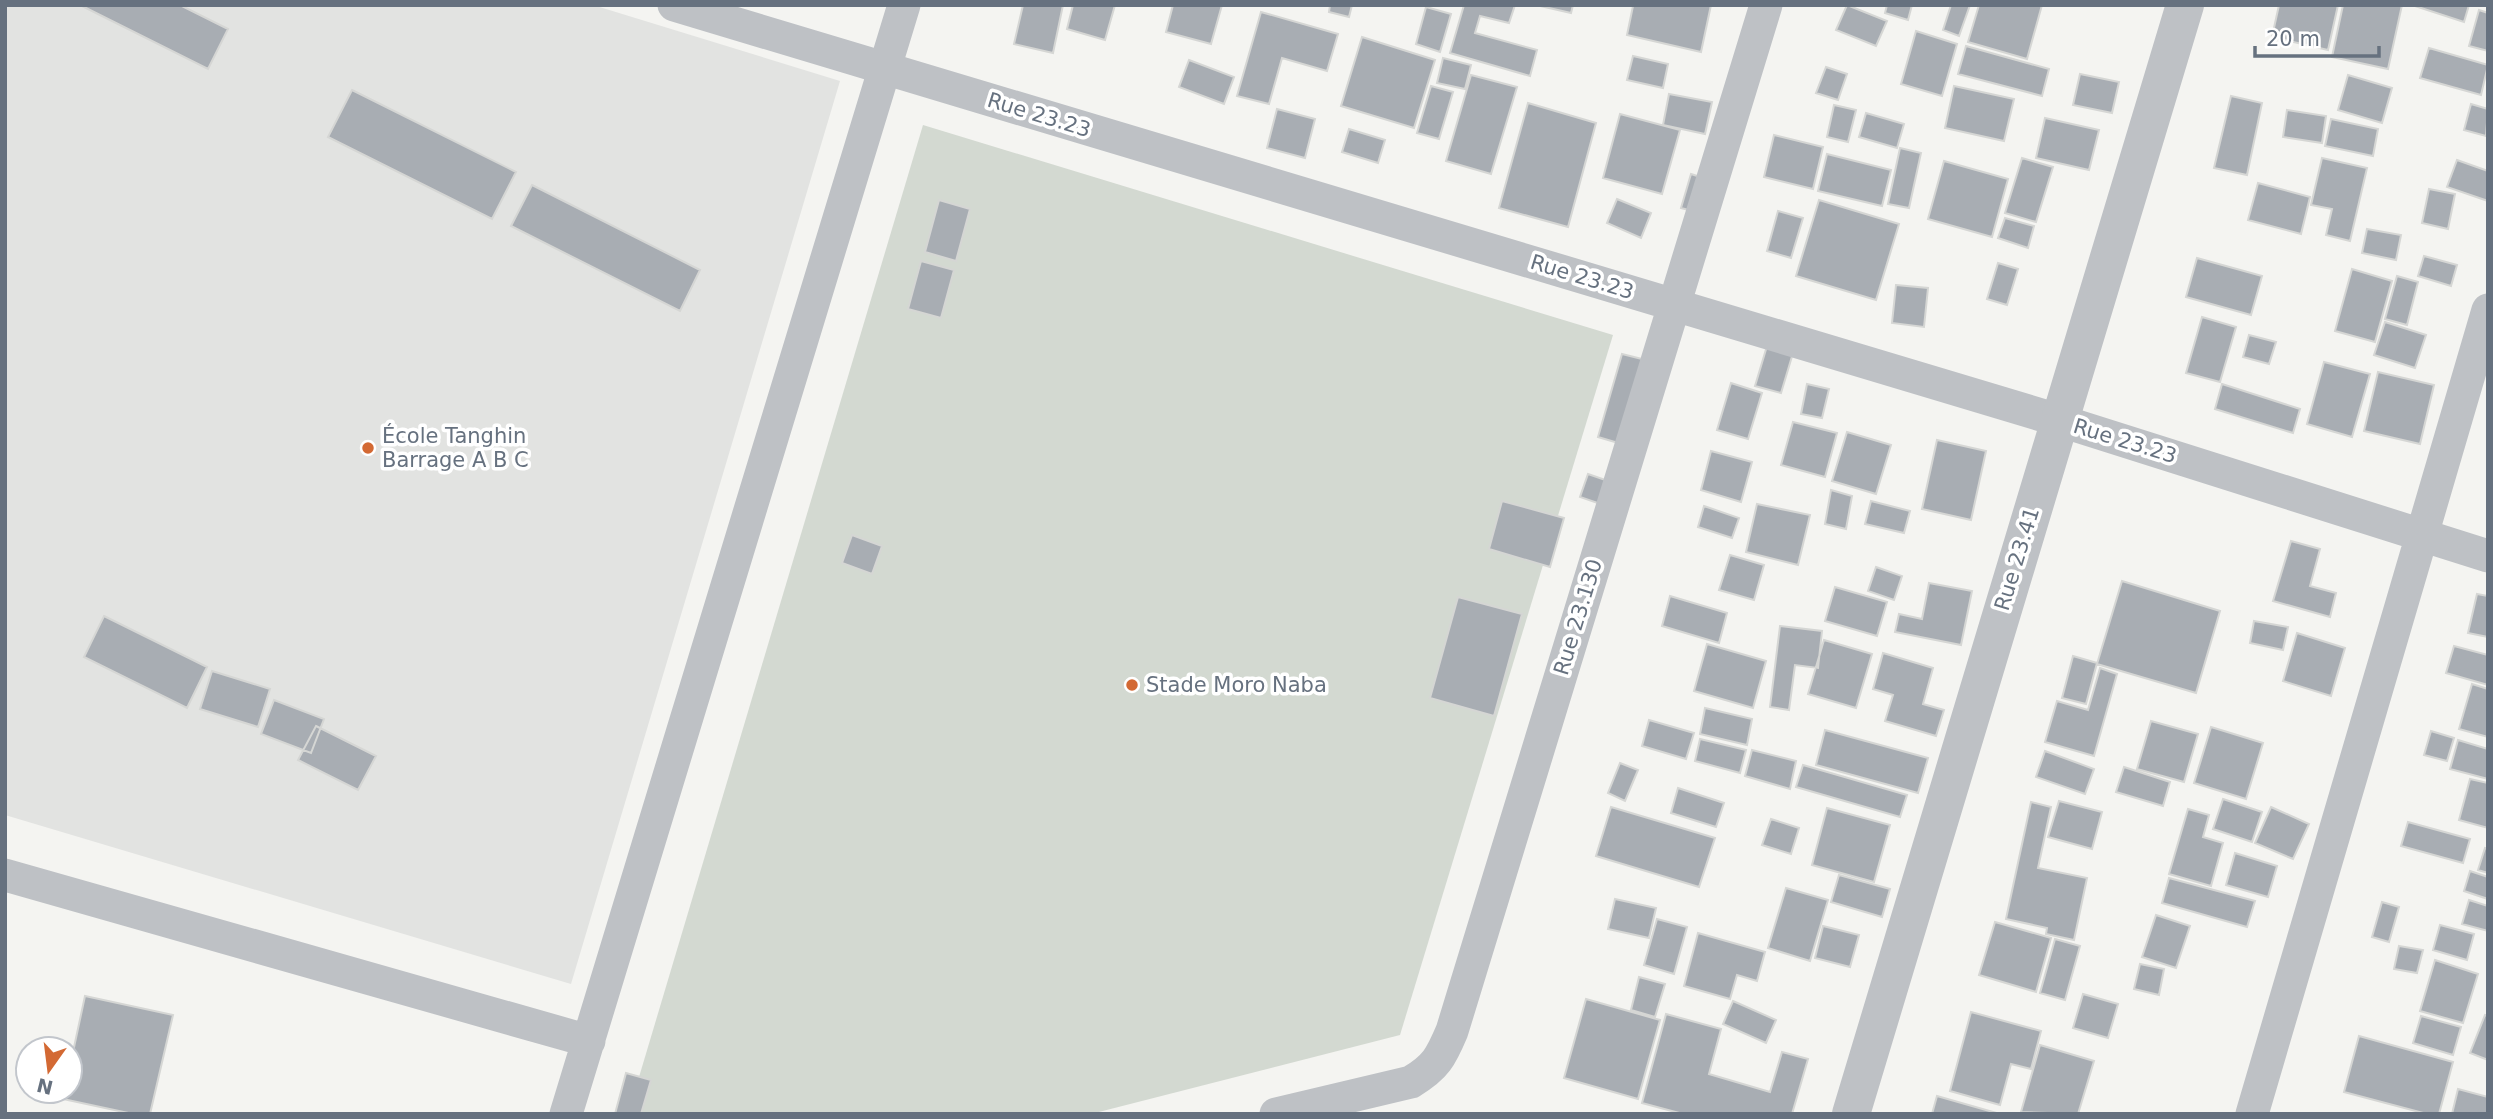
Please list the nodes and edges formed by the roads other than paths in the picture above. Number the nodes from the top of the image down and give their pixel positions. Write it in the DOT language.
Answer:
graph roads {
  1 [pos="674,5"];
  2 [pos="904,5"];
  3 [pos="1766,5"];
  4 [pos="2185,5"];
  5 [pos="885,69"];
  6 [pos="1674,304"];
  7 [pos="2488,310"];
  8 [pos="2058,420"];
  9 [pos="2424,535"];
  10 [pos="2488,556"];
  11 [pos="5,874"];
  12 [pos="589,1041"];
  13 [pos="566,1114"];
  14 [pos="1276,1114"];
  15 [pos="1851,1114"];
  16 [pos="2252,1114"];
  1 -- 5 [label="street, Rue 23.23"];
  2 -- 5 [label="street"];
  3 -- 6 [label="street, Rue 23.130"];
  4 -- 8 [label="street, Rue 23.41"];
  5 -- 6 [label="street, Rue 23.23"];
  5 -- 12 [label="street"];
  6 -- 8 [label="street, Rue 23.23"];
  6 -- 14 [label="street, Rue 23.130"];
  7 -- 9 [label="street"];
  8 -- 9 [label="street, Rue 23.23"];
  8 -- 15 [label="street, Rue 23.41"];
  9 -- 10 [label="street, Rue 23.23"];
  9 -- 16 [label="street"];
  11 -- 12 [label="street"];
  12 -- 13 [label="street"];
}
